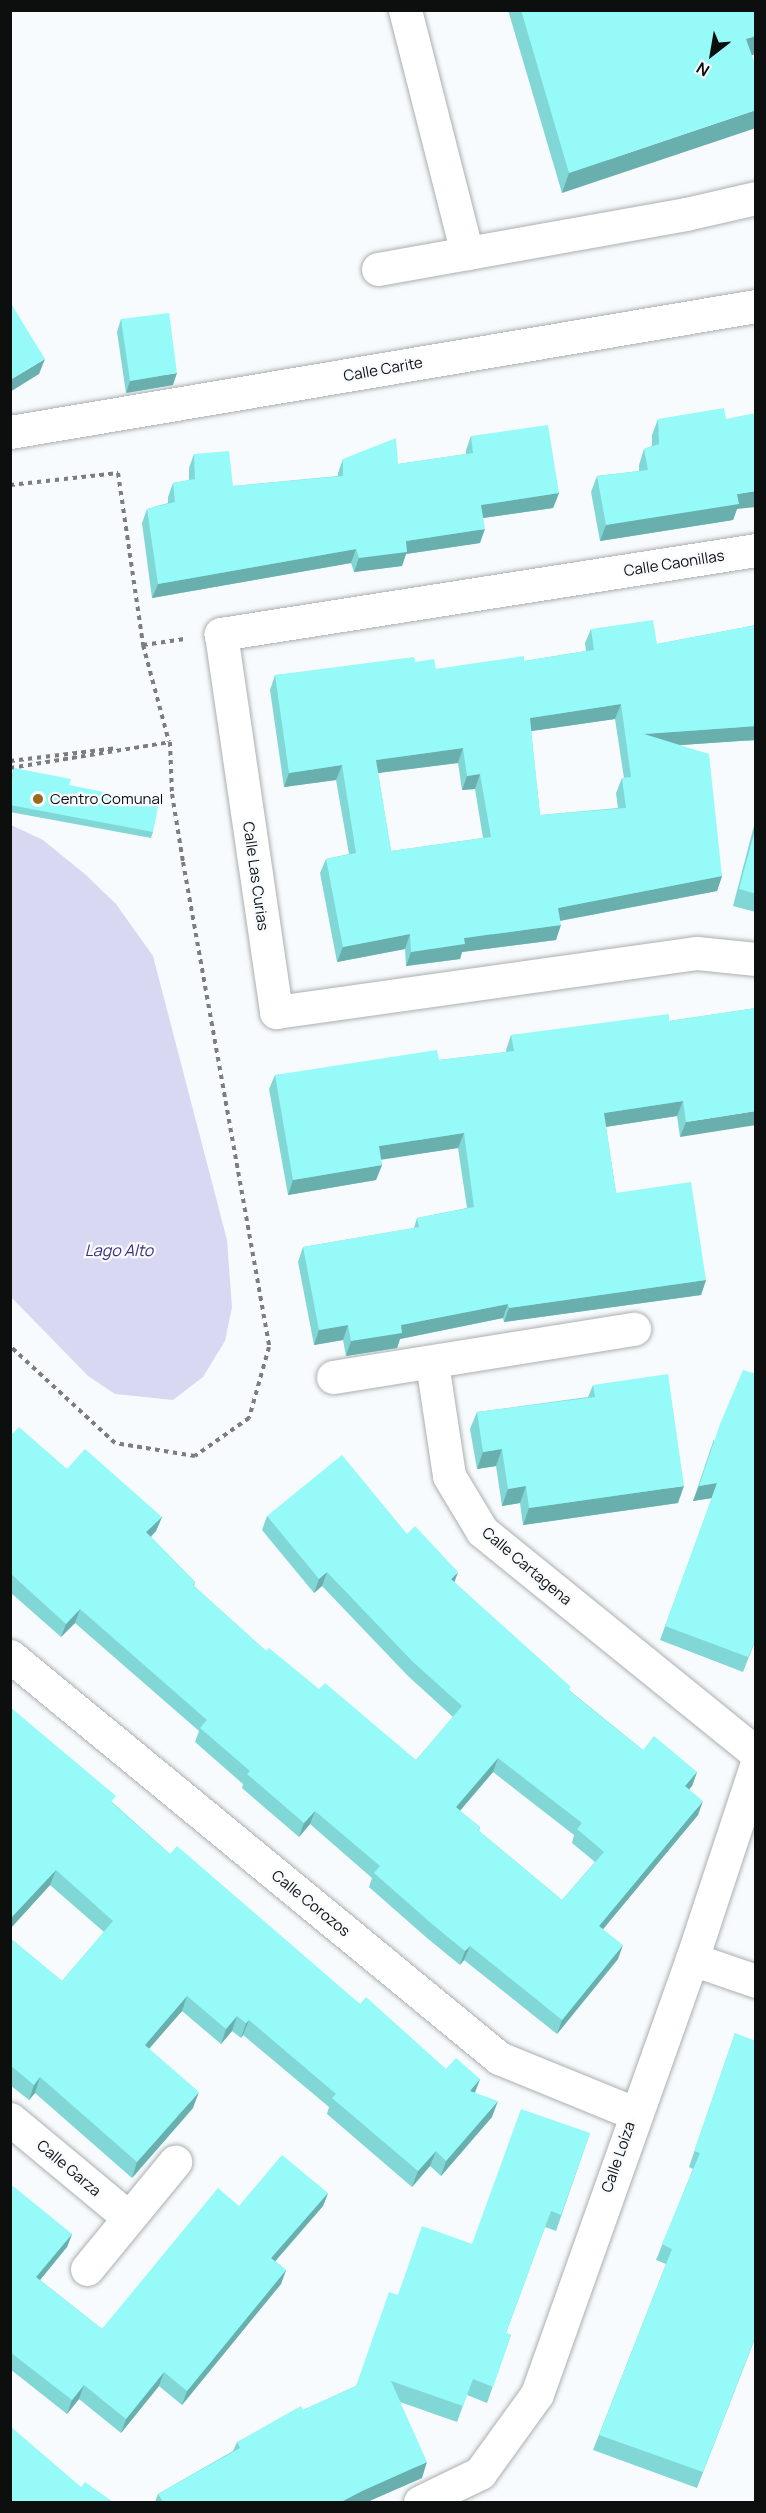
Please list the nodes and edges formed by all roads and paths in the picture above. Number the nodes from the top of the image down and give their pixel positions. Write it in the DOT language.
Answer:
graph roads {
  1 [pos="405,10"];
  2 [pos="756,198"];
  3 [pos="467,253"];
  4 [pos="378,269"];
  5 [pos="756,306"];
  6 [pos="10,432"];
  7 [pos="10,485"];
  8 [pos="756,550"];
  9 [pos="593,576"];
  10 [pos="170,742"];
  11 [pos="10,761"];
  12 [pos="10,768"];
  13 [pos="756,959"];
  14 [pos="634,1329"];
  15 [pos="10,1346"];
  16 [pos="432,1363"];
  17 [pos="333,1377"];
  18 [pos="10,1656"];
  19 [pos="756,1753"];
  20 [pos="756,1766"];
  21 [pos="692,1959"];
  22 [pos="756,1981"];
  23 [pos="634,2113"];
  24 [pos="10,2119"];
  25 [pos="175,2162"];
  26 [pos="128,2217"];
  27 [pos="87,2268"];
  28 [pos="420,2502"];
  1 -- 3 [label="street"];
  2 -- 3 [label="street"];
  3 -- 4 [label="street"];
  5 -- 6 [label="street, Calle Carite"];
  7 -- 10 [label="path"];
  8 -- 9 [label="street, Calle Caonillas"];
  9 -- 13 [label="street, Calle Las Curias"];
  10 -- 11 [label="path"];
  10 -- 12 [label="path"];
  10 -- 15 [label="path"];
  14 -- 16 [label="street"];
  16 -- 17 [label="street"];
  16 -- 19 [label="street, Calle Cartagena"];
  18 -- 23 [label="street, Calle Corozos"];
  20 -- 21 [label="street, Calle Loíza"];
  21 -- 22 [label="street"];
  21 -- 23 [label="street, Calle Loíza"];
  23 -- 28 [label="street, Calle Loíza"];
  24 -- 26 [label="street, Calle Garza"];
  25 -- 26 [label="street"];
  26 -- 27 [label="street"];
}
